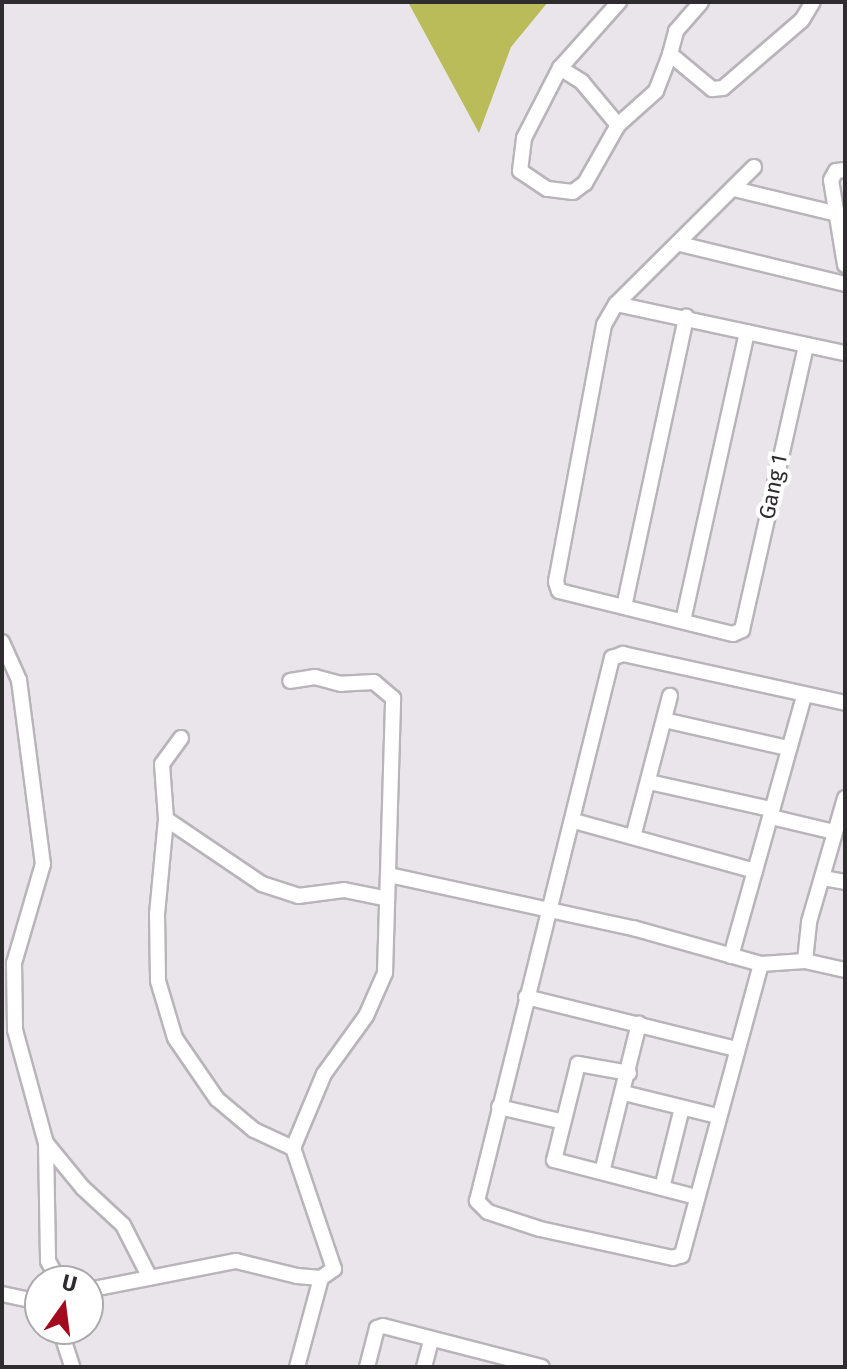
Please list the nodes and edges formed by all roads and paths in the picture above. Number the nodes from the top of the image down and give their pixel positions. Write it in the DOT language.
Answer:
graph roads {
  1 [pos="619,2"];
  2 [pos="701,2"];
  3 [pos="813,2"];
  4 [pos="670,54"];
  5 [pos="560,68"];
  6 [pos="618,125"];
  7 [pos="754,167"];
  8 [pos="845,170"];
  9 [pos="734,189"];
  10 [pos="837,214"];
  11 [pos="680,244"];
  12 [pos="845,265"];
  13 [pos="845,284"];
  14 [pos="616,304"];
  15 [pos="686,317"];
  16 [pos="747,332"];
  17 [pos="806,345"];
  18 [pos="845,353"];
  19 [pos="624,607"];
  20 [pos="683,621"];
  21 [pos="2,642"];
  22 [pos="290,681"];
  23 [pos="670,696"];
  24 [pos="804,696"];
  25 [pos="845,703"];
  26 [pos="664,720"];
  27 [pos="181,738"];
  28 [pos="787,748"];
  29 [pos="649,782"];
  30 [pos="845,798"];
  31 [pos="771,813"];
  32 [pos="842,816"];
  33 [pos="166,819"];
  34 [pos="574,821"];
  35 [pos="834,832"];
  36 [pos="633,837"];
  37 [pos="755,871"];
  38 [pos="389,875"];
  39 [pos="823,878"];
  40 [pos="845,882"];
  41 [pos="384,898"];
  42 [pos="551,910"];
  43 [pos="731,956"];
  44 [pos="805,961"];
  45 [pos="761,964"];
  46 [pos="845,970"];
  47 [pos="526,997"];
  48 [pos="639,1024"];
  49 [pos="736,1049"];
  50 [pos="629,1073"];
  51 [pos="624,1093"];
  52 [pos="499,1107"];
  53 [pos="682,1108"];
  54 [pos="717,1116"];
  55 [pos="560,1121"];
  56 [pos="46,1143"];
  57 [pos="293,1148"];
  58 [pos="602,1172"];
  59 [pos="662,1188"];
  60 [pos="696,1197"];
  61 [pos="50,1265"];
  62 [pos="150,1278"];
  63 [pos="321,1278"];
  64 [pos="104,1287"];
  65 [pos="2,1294"];
  66 [pos="24,1299"];
  67 [pos="431,1340"];
  68 [pos="65,1345"];
  69 [pos="485,1360"];
  70 [pos="72,1367"];
  71 [pos="297,1367"];
  72 [pos="367,1367"];
  73 [pos="424,1367"];
  74 [pos="542,1367"];
  1 -- 5 [label="street"];
  2 -- 4 [label="street"];
  3 -- 4 [label="street"];
  4 -- 6 [label="street"];
  5 -- 6 [label="street"];
  5 -- 6 [label="street"];
  7 -- 9 [label="street"];
  8 -- 10 [label="street"];
  9 -- 10 [label="street"];
  9 -- 11 [label="street"];
  10 -- 12 [label="street"];
  11 -- 13 [label="street"];
  11 -- 14 [label="street"];
  14 -- 15 [label="street"];
  14 -- 19 [label="street"];
  15 -- 16 [label="street"];
  15 -- 19 [label="street"];
  16 -- 17 [label="street"];
  16 -- 20 [label="street"];
  17 -- 18 [label="street"];
  17 -- 20 [label="street, Gang 1"];
  19 -- 20 [label="street"];
  21 -- 56 [label="street"];
  22 -- 38 [label="street"];
  23 -- 26 [label="street"];
  24 -- 25 [label="street"];
  24 -- 28 [label="street"];
  24 -- 34 [label="street"];
  26 -- 28 [label="street"];
  26 -- 29 [label="street"];
  27 -- 33 [label="street"];
  28 -- 31 [label="street"];
  29 -- 31 [label="street"];
  29 -- 36 [label="street"];
  30 -- 32 [label="street"];
  31 -- 35 [label="street"];
  31 -- 37 [label="street"];
  32 -- 35 [label="street"];
  33 -- 41 [label="street"];
  33 -- 57 [label="street"];
  34 -- 36 [label="street"];
  34 -- 42 [label="street"];
  35 -- 39 [label="street"];
  36 -- 37 [label="street"];
  37 -- 43 [label="street"];
  38 -- 41 [label="street"];
  38 -- 42 [label="street"];
  39 -- 40 [label="street"];
  39 -- 44 [label="street"];
  41 -- 57 [label="street"];
  42 -- 43 [label="street"];
  42 -- 47 [label="street"];
  43 -- 45 [label="street"];
  44 -- 45 [label="street"];
  44 -- 46 [label="street"];
  45 -- 49 [label="street"];
  47 -- 48 [label="street"];
  47 -- 52 [label="street"];
  48 -- 49 [label="street"];
  48 -- 50 [label="street"];
  49 -- 54 [label="street"];
  50 -- 51 [label="street"];
  50 -- 55 [label="street"];
  51 -- 53 [label="street"];
  51 -- 58 [label="street"];
  52 -- 55 [label="street"];
  52 -- 60 [label="street"];
  53 -- 54 [label="street"];
  53 -- 59 [label="street"];
  54 -- 60 [label="street"];
  55 -- 58 [label="street"];
  56 -- 61 [label="street"];
  56 -- 62 [label="street"];
  57 -- 63 [label="street"];
  58 -- 59 [label="street"];
  59 -- 60 [label="street"];
  62 -- 63 [label="street"];
  62 -- 64 [label="street"];
  63 -- 71 [label="street"];
  65 -- 66 [label="street"];
  67 -- 69 [label="street"];
  67 -- 72 [label="street"];
  67 -- 73 [label="street"];
  68 -- 70 [label="street"];
  69 -- 74 [label="street"];
}
